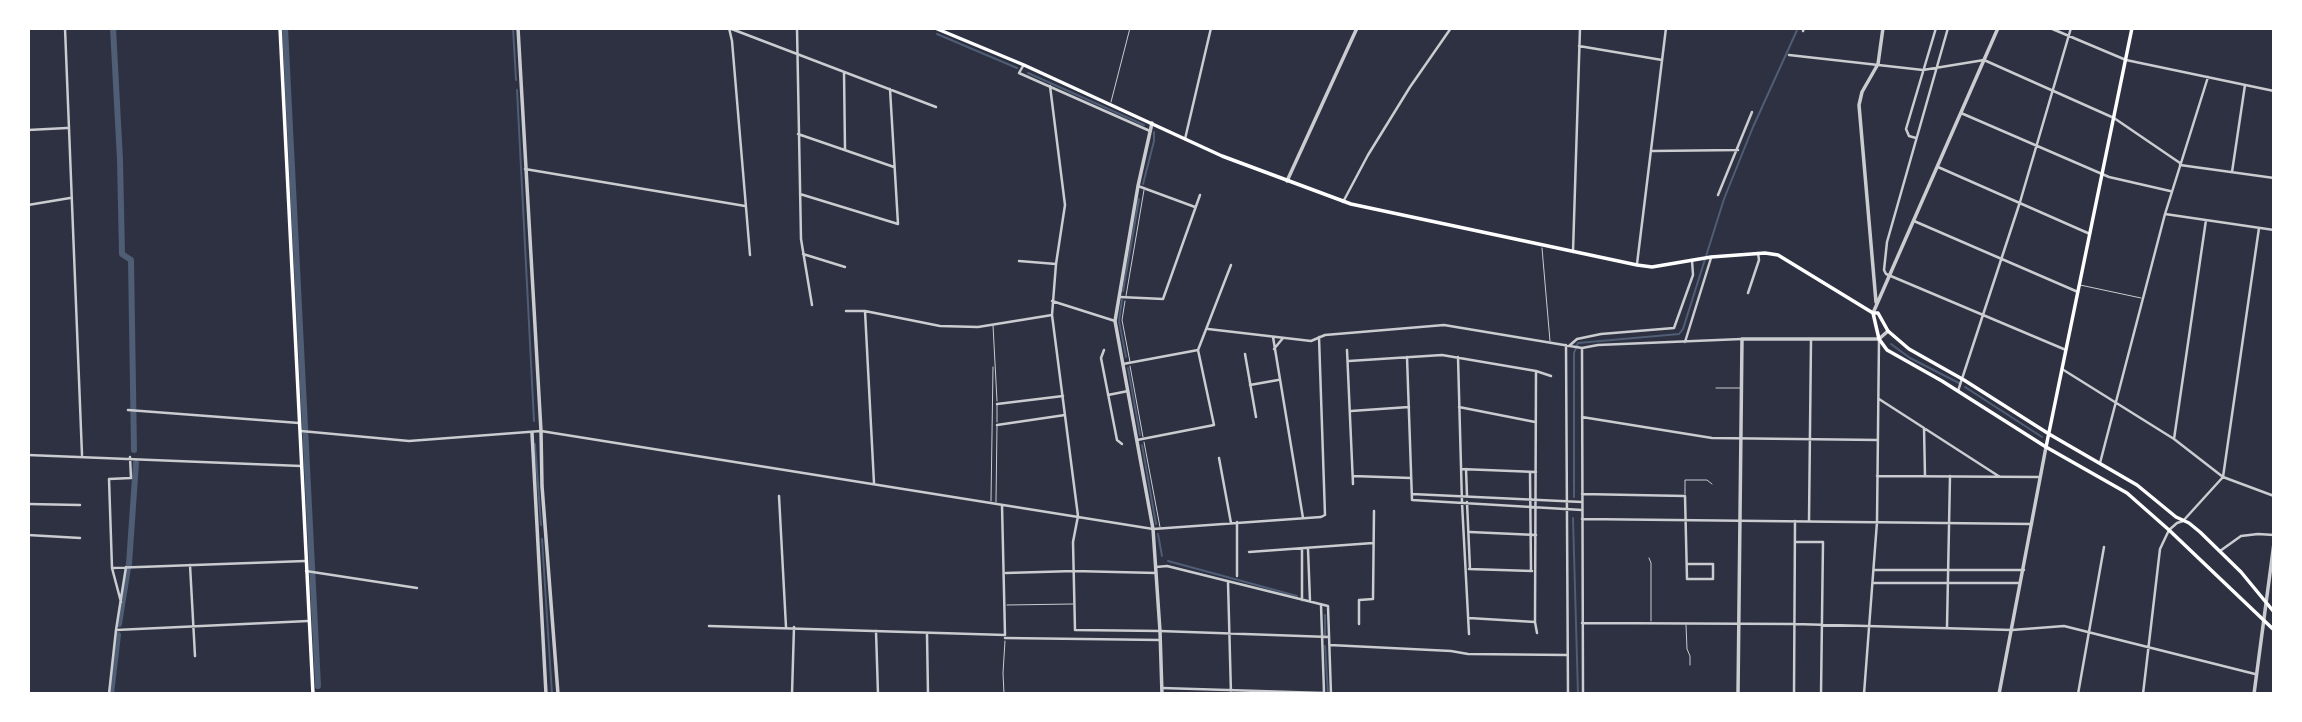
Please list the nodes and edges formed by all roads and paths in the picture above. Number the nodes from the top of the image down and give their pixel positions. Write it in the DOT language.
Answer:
graph roads {
  1 [pos="65,28"];
  2 [pos="280,28"];
  3 [pos="518,28"];
  4 [pos="729,28"];
  5 [pos="797,28"];
  6 [pos="1130,28"];
  7 [pos="1211,28"];
  8 [pos="1357,28"];
  9 [pos="1451,28"];
  10 [pos="1580,28"];
  11 [pos="1666,28"];
  12 [pos="1883,28"];
  13 [pos="1936,28"];
  14 [pos="1948,28"];
  15 [pos="1998,28"];
  16 [pos="2050,28"];
  17 [pos="2071,28"];
  18 [pos="2132,28"];
  19 [pos="938,29"];
  20 [pos="2069,37"];
  21 [pos="1578,46"];
  22 [pos="797,54"];
  23 [pos="1788,55"];
  24 [pos="1662,60"];
  25 [pos="1984,60"];
  26 [pos="2126,60"];
  27 [pos="1878,64"];
  28 [pos="1024,65"];
  29 [pos="1937,69"];
  30 [pos="1923,70"];
  31 [pos="844,72"];
  32 [pos="2208,77"];
  33 [pos="2245,85"];
  34 [pos="1050,86"];
  35 [pos="890,89"];
  36 [pos="2274,91"];
  37 [pos="2053,92"];
  38 [pos="1110,104"];
  39 [pos="936,107"];
  40 [pos="1752,112"];
  41 [pos="1961,113"];
  42 [pos="2114,118"];
  43 [pos="1152,123"];
  44 [pos="68,128"];
  45 [pos="28,130"];
  46 [pos="1150,131"];
  47 [pos="798,134"];
  48 [pos="1916,138"];
  49 [pos="1185,139"];
  50 [pos="2036,146"];
  51 [pos="845,150"];
  52 [pos="1738,150"];
  53 [pos="1652,151"];
  54 [pos="2180,164"];
  55 [pos="895,167"];
  56 [pos="1938,167"];
  57 [pos="525,169"];
  58 [pos="2232,172"];
  59 [pos="2102,175"];
  60 [pos="2274,178"];
  61 [pos="1287,181"];
  62 [pos="1138,186"];
  63 [pos="1144,188"];
  64 [pos="2172,191"];
  65 [pos="800,194"];
  66 [pos="1200,195"];
  67 [pos="1718,195"];
  68 [pos="71,197"];
  69 [pos="1343,202"];
  70 [pos="2020,202"];
  71 [pos="28,205"];
  72 [pos="745,206"];
  73 [pos="1195,207"];
  74 [pos="2165,215"];
  75 [pos="2206,220"];
  76 [pos="1914,221"];
  77 [pos="2259,228"];
  78 [pos="2274,230"];
  79 [pos="2090,234"];
  80 [pos="1542,245"];
  81 [pos="1573,253"];
  82 [pos="1758,253"];
  83 [pos="803,254"];
  84 [pos="750,255"];
  85 [pos="1709,257"];
  86 [pos="2001,259"];
  87 [pos="1692,260"];
  88 [pos="1019,261"];
  89 [pos="1056,264"];
  90 [pos="1231,265"];
  91 [pos="1637,265"];
  92 [pos="845,267"];
  93 [pos="1891,275"];
  94 [pos="2080,285"];
  95 [pos="2078,292"];
  96 [pos="1748,293"];
  97 [pos="1118,297"];
  98 [pos="1125,297"];
  99 [pos="2143,298"];
  100 [pos="1052,300"];
  101 [pos="1876,304"];
  102 [pos="812,305"];
  103 [pos="846,311"];
  104 [pos="865,312"];
  105 [pos="1873,313"];
  106 [pos="1052,315"];
  107 [pos="1984,315"];
  108 [pos="1115,321"];
  109 [pos="993,323"];
  110 [pos="1208,329"];
  111 [pos="1888,331"];
  112 [pos="1273,337"];
  113 [pos="1284,337"];
  114 [pos="1319,337"];
  115 [pos="1742,339"];
  116 [pos="1879,339"];
  117 [pos="1811,340"];
  118 [pos="1685,342"];
  119 [pos="1550,343"];
  120 [pos="1574,347"];
  121 [pos="1274,349"];
  122 [pos="1104,350"];
  123 [pos="1198,350"];
  124 [pos="1346,350"];
  125 [pos="2066,350"];
  126 [pos="1245,354"];
  127 [pos="1407,357"];
  128 [pos="1458,358"];
  129 [pos="1349,361"];
  130 [pos="1130,362"];
  131 [pos="1123,364"];
  132 [pos="993,366"];
  133 [pos="2062,369"];
  134 [pos="1536,371"];
  135 [pos="1551,376"];
  136 [pos="1279,380"];
  137 [pos="1964,380"];
  138 [pos="1250,385"];
  139 [pos="1716,388"];
  140 [pos="1742,388"];
  141 [pos="1128,391"];
  142 [pos="1958,391"];
  143 [pos="1108,395"];
  144 [pos="1063,396"];
  145 [pos="1878,399"];
  146 [pos="2116,402"];
  147 [pos="997,404"];
  148 [pos="1409,407"];
  149 [pos="1459,407"];
  150 [pos="128,410"];
  151 [pos="1351,411"];
  152 [pos="1065,415"];
  153 [pos="1256,417"];
  154 [pos="1582,417"];
  155 [pos="1535,422"];
  156 [pos="299,423"];
  157 [pos="997,425"];
  158 [pos="1924,428"];
  159 [pos="299,431"];
  160 [pos="536,432"];
  161 [pos="2049,434"];
  162 [pos="1741,438"];
  163 [pos="1143,439"];
  164 [pos="1810,439"];
  165 [pos="2174,439"];
  166 [pos="1137,440"];
  167 [pos="1878,440"];
  168 [pos="1122,444"];
  169 [pos="2046,447"];
  170 [pos="28,455"];
  171 [pos="82,455"];
  172 [pos="130,457"];
  173 [pos="1219,458"];
  174 [pos="2100,464"];
  175 [pos="301,466"];
  176 [pos="1461,469"];
  177 [pos="1466,469"];
  178 [pos="1530,472"];
  179 [pos="1536,472"];
  180 [pos="1353,476"];
  181 [pos="1877,476"];
  182 [pos="1925,476"];
  183 [pos="1950,477"];
  184 [pos="2000,477"];
  185 [pos="2040,477"];
  186 [pos="2223,477"];
  187 [pos="1411,478"];
  188 [pos="874,484"];
  189 [pos="1353,484"];
  190 [pos="1712,484"];
  191 [pos="1412,494"];
  192 [pos="1583,494"];
  193 [pos="779,496"];
  194 [pos="1685,496"];
  195 [pos="2274,496"];
  196 [pos="1461,497"];
  197 [pos="1467,497"];
  198 [pos="1531,500"];
  199 [pos="1536,501"];
  200 [pos="1566,502"];
  201 [pos="1582,502"];
  202 [pos="1462,503"];
  203 [pos="1467,503"];
  204 [pos="28,504"];
  205 [pos="991,504"];
  206 [pos="80,505"];
  207 [pos="996,505"];
  208 [pos="1002,505"];
  209 [pos="1531,507"];
  210 [pos="1536,507"];
  211 [pos="1566,509"];
  212 [pos="1582,510"];
  213 [pos="1374,512"];
  214 [pos="1079,516"];
  215 [pos="1303,519"];
  216 [pos="1582,519"];
  217 [pos="1687,520"];
  218 [pos="1741,520"];
  219 [pos="1795,521"];
  220 [pos="1809,521"];
  221 [pos="2183,521"];
  222 [pos="1237,522"];
  223 [pos="1877,522"];
  224 [pos="1949,522"];
  225 [pos="1231,523"];
  226 [pos="2032,524"];
  227 [pos="1160,528"];
  228 [pos="1153,529"];
  229 [pos="2169,530"];
  230 [pos="1463,531"];
  231 [pos="1468,532"];
  232 [pos="28,535"];
  233 [pos="538,535"];
  234 [pos="544,535"];
  235 [pos="1531,535"];
  236 [pos="2274,535"];
  237 [pos="1536,536"];
  238 [pos="80,538"];
  239 [pos="1795,542"];
  240 [pos="1373,543"];
  241 [pos="2274,544"];
  242 [pos="2104,547"];
  243 [pos="1308,548"];
  244 [pos="1302,549"];
  245 [pos="2220,551"];
  246 [pos="1249,552"];
  247 [pos="1649,558"];
  248 [pos="306,561"];
  249 [pos="1687,564"];
  250 [pos="190,565"];
  251 [pos="126,567"];
  252 [pos="112,568"];
  253 [pos="1468,569"];
  254 [pos="2024,569"];
  255 [pos="1156,570"];
  256 [pos="1874,570"];
  257 [pos="1948,570"];
  258 [pos="306,571"];
  259 [pos="1074,571"];
  260 [pos="1533,571"];
  261 [pos="1005,573"];
  262 [pos="1237,576"];
  263 [pos="1228,582"];
  264 [pos="1873,583"];
  265 [pos="1948,583"];
  266 [pos="2021,583"];
  267 [pos="417,588"];
  268 [pos="1302,600"];
  269 [pos="1310,601"];
  270 [pos="121,603"];
  271 [pos="1075,604"];
  272 [pos="1005,605"];
  273 [pos="1321,605"];
  274 [pos="2266,605"];
  275 [pos="2274,612"];
  276 [pos="1469,618"];
  277 [pos="309,621"];
  278 [pos="1535,621"];
  279 [pos="2264,621"];
  280 [pos="1582,623"];
  281 [pos="1651,623"];
  282 [pos="1686,623"];
  283 [pos="1740,624"];
  284 [pos="1794,624"];
  285 [pos="1359,625"];
  286 [pos="1822,625"];
  287 [pos="194,626"];
  288 [pos="709,626"];
  289 [pos="786,627"];
  290 [pos="794,627"];
  291 [pos="1870,627"];
  292 [pos="1947,628"];
  293 [pos="116,630"];
  294 [pos="2012,630"];
  295 [pos="2274,630"];
  296 [pos="876,631"];
  297 [pos="1160,631"];
  298 [pos="2089,632"];
  299 [pos="1231,633"];
  300 [pos="1537,633"];
  301 [pos="927,634"];
  302 [pos="1469,634"];
  303 [pos="1005,636"];
  304 [pos="1322,636"];
  305 [pos="1329,637"];
  306 [pos="1160,640"];
  307 [pos="1329,645"];
  308 [pos="2149,646"];
  309 [pos="1568,655"];
  310 [pos="195,656"];
  311 [pos="1690,665"];
  312 [pos="2257,674"];
  313 [pos="1162,688"];
  314 [pos="1231,692"];
  315 [pos="792,693"];
  316 [pos="1324,693"];
  317 [pos="109,694"];
  318 [pos="313,694"];
  319 [pos="546,694"];
  320 [pos="558,694"];
  321 [pos="850,694"];
  322 [pos="878,694"];
  323 [pos="928,694"];
  324 [pos="1004,694"];
  325 [pos="1162,694"];
  326 [pos="1331,694"];
  327 [pos="1568,694"];
  328 [pos="1583,694"];
  329 [pos="1738,694"];
  330 [pos="1794,694"];
  331 [pos="1821,694"];
  332 [pos="1864,694"];
  333 [pos="1998,694"];
  334 [pos="2078,694"];
  335 [pos="2143,694"];
  336 [pos="2254,694"];
  1 -- 44 [label="street"];
  2 -- 156 [label="main road"];
  3 -- 57 [label="street"];
  4 -- 22 [label="street"];
  4 -- 72 [label="street"];
  5 -- 22 [label="street"];
  6 -- 38 [label="lane"];
  7 -- 49 [label="street"];
  8 -- 61 [label="street"];
  9 -- 69 [label="street"];
  10 -- 21 [label="street"];
  11 -- 24 [label="street"];
  12 -- 27 [label="street"];
  13 -- 30 [label="street"];
  14 -- 29 [label="street"];
  15 -- 25 [label="street"];
  16 -- 20 [label="street"];
  17 -- 20 [label="street"];
  18 -- 26 [label="main road"];
  19 -- 28 [label="main road"];
  20 -- 26 [label="street"];
  20 -- 37 [label="street"];
  21 -- 24 [label="street"];
  21 -- 81 [label="street"];
  22 -- 31 [label="street"];
  22 -- 47 [label="street"];
  23 -- 27 [label="street"];
  24 -- 53 [label="street"];
  25 -- 29 [label="street"];
  25 -- 37 [label="street"];
  25 -- 41 [label="street"];
  26 -- 32 [label="street"];
  26 -- 42 [label="main road"];
  27 -- 30 [label="street"];
  27 -- 101 [label="street"];
  28 -- 34 [label="street"];
  28 -- 38 [label="main road"];
  29 -- 30 [label="street"];
  29 -- 48 [label="street"];
  30 -- 48 [label="street"];
  31 -- 35 [label="street"];
  31 -- 51 [label="street"];
  32 -- 33 [label="street"];
  32 -- 54 [label="street"];
  33 -- 36 [label="street"];
  33 -- 58 [label="street"];
  34 -- 46 [label="street"];
  34 -- 89 [label="street"];
  35 -- 39 [label="street"];
  35 -- 55 [label="street"];
  37 -- 42 [label="street"];
  37 -- 50 [label="street"];
  38 -- 43 [label="main road"];
  40 -- 52 [label="street"];
  41 -- 50 [label="street"];
  41 -- 56 [label="street"];
  42 -- 54 [label="street"];
  42 -- 59 [label="main road"];
  43 -- 46 [label="street"];
  43 -- 49 [label="main road"];
  44 -- 45 [label="street"];
  44 -- 68 [label="street"];
  46 -- 62 [label="street"];
  47 -- 51 [label="street"];
  47 -- 65 [label="street"];
  48 -- 93 [label="street"];
  49 -- 61 [label="main road"];
  50 -- 59 [label="street"];
  50 -- 70 [label="street"];
  51 -- 55 [label="street"];
  52 -- 53 [label="street"];
  52 -- 67 [label="street"];
  53 -- 91 [label="street"];
  54 -- 58 [label="street"];
  54 -- 64 [label="street"];
  55 -- 65 [label="street"];
  56 -- 70 [label="street"];
  56 -- 76 [label="street"];
  57 -- 72 [label="street"];
  57 -- 160 [label="street"];
  58 -- 60 [label="street"];
  59 -- 64 [label="street"];
  59 -- 79 [label="main road"];
  61 -- 69 [label="main road"];
  62 -- 63 [label="street"];
  62 -- 97 [label="street"];
  63 -- 73 [label="street"];
  63 -- 98 [label="lane"];
  64 -- 74 [label="street"];
  65 -- 83 [label="street"];
  66 -- 73 [label="street"];
  68 -- 71 [label="street"];
  68 -- 171 [label="street"];
  69 -- 80 [label="main road"];
  70 -- 79 [label="street"];
  70 -- 86 [label="street"];
  72 -- 84 [label="street"];
  73 -- 98 [label="street"];
  74 -- 75 [label="street"];
  74 -- 99 [label="street"];
  75 -- 77 [label="street"];
  75 -- 165 [label="street"];
  76 -- 86 [label="street"];
  76 -- 93 [label="street"];
  77 -- 78 [label="street"];
  77 -- 186 [label="street"];
  79 -- 94 [label="main road"];
  80 -- 81 [label="main road"];
  80 -- 119 [label="lane"];
  81 -- 91 [label="main road"];
  82 -- 85 [label="main road"];
  82 -- 96 [label="street"];
  82 -- 105 [label="main road"];
  83 -- 92 [label="street"];
  83 -- 102 [label="street"];
  85 -- 87 [label="main road"];
  85 -- 118 [label="street"];
  86 -- 95 [label="street"];
  86 -- 107 [label="street"];
  87 -- 91 [label="main road"];
  87 -- 120 [label="street"];
  88 -- 89 [label="street"];
  89 -- 100 [label="street"];
  90 -- 110 [label="street"];
  93 -- 101 [label="street"];
  93 -- 107 [label="street"];
  94 -- 95 [label="main road"];
  94 -- 99 [label="lane"];
  95 -- 125 [label="main road"];
  97 -- 98 [label="street"];
  97 -- 108 [label="street"];
  98 -- 130 [label="lane"];
  99 -- 146 [label="street"];
  100 -- 106 [label="street"];
  100 -- 108 [label="street"];
  101 -- 105 [label="street"];
  103 -- 104 [label="street"];
  104 -- 109 [label="street"];
  104 -- 188 [label="street"];
  105 -- 111 [label="main road"];
  105 -- 116 [label="main road"];
  106 -- 109 [label="street"];
  106 -- 144 [label="street"];
  107 -- 125 [label="street"];
  107 -- 137 [label="street"];
  108 -- 131 [label="street"];
  109 -- 147 [label="lane"];
  110 -- 112 [label="street"];
  110 -- 123 [label="street"];
  111 -- 116 [label="street"];
  111 -- 137 [label="main road"];
  112 -- 113 [label="street"];
  112 -- 121 [label="street"];
  113 -- 114 [label="street"];
  113 -- 121 [label="street"];
  114 -- 119 [label="street"];
  114 -- 215 [label="street"];
  115 -- 117 [label="street"];
  115 -- 118 [label="street"];
  115 -- 140 [label="street"];
  116 -- 117 [label="street"];
  116 -- 142 [label="main road"];
  116 -- 145 [label="street"];
  117 -- 164 [label="street"];
  118 -- 120 [label="street"];
  119 -- 120 [label="street"];
  120 -- 154 [label="street"];
  120 -- 200 [label="street"];
  121 -- 136 [label="street"];
  122 -- 143 [label="street"];
  123 -- 130 [label="street"];
  123 -- 163 [label="street"];
  124 -- 129 [label="street"];
  125 -- 133 [label="main road"];
  126 -- 138 [label="street"];
  127 -- 128 [label="street"];
  127 -- 129 [label="street"];
  127 -- 148 [label="street"];
  128 -- 134 [label="street"];
  128 -- 149 [label="street"];
  129 -- 151 [label="street"];
  130 -- 131 [label="street"];
  130 -- 163 [label="lane"];
  131 -- 141 [label="street"];
  132 -- 205 [label="lane"];
  133 -- 146 [label="street"];
  133 -- 161 [label="main road"];
  134 -- 135 [label="street"];
  134 -- 155 [label="street"];
  136 -- 138 [label="street"];
  136 -- 215 [label="street"];
  137 -- 142 [label="street"];
  137 -- 161 [label="main road"];
  138 -- 153 [label="street"];
  139 -- 140 [label="lane"];
  140 -- 162 [label="street"];
  141 -- 143 [label="street"];
  141 -- 166 [label="street"];
  142 -- 169 [label="main road"];
  143 -- 168 [label="street"];
  144 -- 147 [label="street"];
  144 -- 152 [label="street"];
  145 -- 158 [label="street"];
  145 -- 167 [label="street"];
  146 -- 165 [label="street"];
  146 -- 174 [label="street"];
  147 -- 157 [label="lane"];
  148 -- 151 [label="street"];
  148 -- 187 [label="street"];
  149 -- 155 [label="street"];
  149 -- 176 [label="street"];
  150 -- 156 [label="street"];
  151 -- 180 [label="street"];
  152 -- 157 [label="street"];
  152 -- 214 [label="street"];
  154 -- 162 [label="street"];
  154 -- 192 [label="street"];
  155 -- 179 [label="street"];
  156 -- 159 [label="main road"];
  157 -- 207 [label="lane"];
  158 -- 182 [label="street"];
  158 -- 184 [label="street"];
  159 -- 160 [label="street"];
  159 -- 175 [label="main road"];
  160 -- 188 [label="street"];
  160 -- 233 [label="street"];
  160 -- 234 [label="street"];
  161 -- 169 [label="main road"];
  161 -- 174 [label="main road"];
  162 -- 164 [label="street"];
  162 -- 218 [label="street"];
  163 -- 166 [label="street"];
  163 -- 227 [label="lane"];
  164 -- 167 [label="street"];
  164 -- 220 [label="street"];
  165 -- 186 [label="street"];
  166 -- 228 [label="street"];
  167 -- 181 [label="street"];
  169 -- 185 [label="street"];
  169 -- 229 [label="main road"];
  170 -- 171 [label="street"];
  171 -- 172 [label="street"];
  172 -- 175 [label="street"];
  172 -- 252 [label="street"];
  173 -- 225 [label="street"];
  174 -- 221 [label="main road"];
  175 -- 248 [label="main road"];
  176 -- 177 [label="street"];
  176 -- 196 [label="street"];
  177 -- 178 [label="street"];
  177 -- 197 [label="street"];
  178 -- 179 [label="street"];
  178 -- 198 [label="street"];
  179 -- 199 [label="street"];
  180 -- 187 [label="street"];
  180 -- 189 [label="street"];
  181 -- 182 [label="street"];
  181 -- 223 [label="street"];
  182 -- 183 [label="street"];
  183 -- 184 [label="street"];
  183 -- 224 [label="street"];
  184 -- 185 [label="street"];
  185 -- 226 [label="street"];
  186 -- 195 [label="street"];
  186 -- 221 [label="street"];
  187 -- 191 [label="street"];
  188 -- 205 [label="street"];
  190 -- 194 [label="lane"];
  191 -- 196 [label="street"];
  191 -- 202 [label="street"];
  192 -- 194 [label="street"];
  192 -- 201 [label="street"];
  193 -- 289 [label="street"];
  194 -- 217 [label="street"];
  196 -- 197 [label="street"];
  196 -- 202 [label="street"];
  197 -- 198 [label="street"];
  197 -- 203 [label="street"];
  198 -- 199 [label="street"];
  198 -- 209 [label="street"];
  199 -- 200 [label="street"];
  199 -- 210 [label="street"];
  200 -- 201 [label="street"];
  200 -- 211 [label="street"];
  201 -- 212 [label="street"];
  202 -- 203 [label="street"];
  202 -- 230 [label="street"];
  203 -- 209 [label="street"];
  203 -- 231 [label="street"];
  204 -- 206 [label="street"];
  205 -- 207 [label="street"];
  207 -- 208 [label="street"];
  208 -- 214 [label="street"];
  208 -- 261 [label="street"];
  209 -- 210 [label="street"];
  209 -- 235 [label="street"];
  210 -- 211 [label="street"];
  210 -- 237 [label="street"];
  211 -- 212 [label="street"];
  211 -- 309 [label="street"];
  212 -- 216 [label="street"];
  213 -- 240 [label="street"];
  214 -- 228 [label="street"];
  214 -- 259 [label="street"];
  215 -- 222 [label="street"];
  216 -- 217 [label="street"];
  216 -- 280 [label="street"];
  217 -- 218 [label="street"];
  217 -- 249 [label="street"];
  218 -- 219 [label="street"];
  218 -- 283 [label="street"];
  219 -- 220 [label="street"];
  219 -- 239 [label="street"];
  220 -- 223 [label="street"];
  221 -- 229 [label="street"];
  221 -- 245 [label="main road"];
  222 -- 225 [label="street"];
  222 -- 262 [label="street"];
  223 -- 224 [label="street"];
  223 -- 256 [label="street"];
  224 -- 226 [label="street"];
  224 -- 257 [label="street"];
  225 -- 227 [label="street"];
  226 -- 254 [label="street"];
  227 -- 228 [label="street"];
  228 -- 255 [label="street"];
  229 -- 279 [label="main road"];
  229 -- 308 [label="street"];
  230 -- 231 [label="street"];
  230 -- 253 [label="street"];
  231 -- 235 [label="street"];
  231 -- 253 [label="street"];
  232 -- 238 [label="street"];
  233 -- 234 [label="street"];
  233 -- 319 [label="street"];
  234 -- 320 [label="street"];
  235 -- 237 [label="street"];
  235 -- 260 [label="street"];
  236 -- 245 [label="street"];
  237 -- 260 [label="street"];
  239 -- 284 [label="street"];
  239 -- 286 [label="street"];
  240 -- 243 [label="street"];
  240 -- 285 [label="street"];
  241 -- 274 [label="street"];
  242 -- 298 [label="street"];
  243 -- 244 [label="street"];
  243 -- 269 [label="street"];
  244 -- 246 [label="street"];
  244 -- 268 [label="street"];
  245 -- 274 [label="main road"];
  247 -- 281 [label="lane"];
  248 -- 250 [label="street"];
  248 -- 258 [label="main road"];
  249 -- 249 [label="street"];
  250 -- 251 [label="street"];
  250 -- 287 [label="street"];
  251 -- 252 [label="street"];
  251 -- 270 [label="street"];
  252 -- 270 [label="street"];
  253 -- 260 [label="street"];
  253 -- 276 [label="street"];
  254 -- 257 [label="street"];
  254 -- 266 [label="street"];
  255 -- 259 [label="street"];
  255 -- 263 [label="street"];
  255 -- 297 [label="street"];
  256 -- 257 [label="street"];
  256 -- 264 [label="street"];
  257 -- 265 [label="street"];
  258 -- 267 [label="street"];
  258 -- 277 [label="main road"];
  259 -- 261 [label="street"];
  259 -- 271 [label="street"];
  260 -- 278 [label="street"];
  261 -- 272 [label="street"];
  263 -- 268 [label="street"];
  263 -- 299 [label="street"];
  264 -- 265 [label="street"];
  264 -- 291 [label="street"];
  265 -- 266 [label="street"];
  265 -- 292 [label="street"];
  266 -- 294 [label="street"];
  268 -- 269 [label="street"];
  269 -- 273 [label="street"];
  270 -- 293 [label="street"];
  271 -- 272 [label="lane"];
  271 -- 297 [label="street"];
  272 -- 303 [label="street"];
  273 -- 304 [label="street"];
  273 -- 305 [label="street"];
  274 -- 275 [label="main road"];
  274 -- 279 [label="street"];
  276 -- 278 [label="street"];
  276 -- 302 [label="street"];
  277 -- 287 [label="street"];
  277 -- 318 [label="main road"];
  278 -- 300 [label="street"];
  279 -- 295 [label="main road"];
  279 -- 312 [label="street"];
  280 -- 281 [label="street"];
  280 -- 328 [label="street"];
  281 -- 282 [label="street"];
  282 -- 283 [label="street"];
  282 -- 311 [label="lane"];
  283 -- 284 [label="street"];
  283 -- 329 [label="street"];
  284 -- 286 [label="street"];
  284 -- 330 [label="street"];
  286 -- 291 [label="street"];
  286 -- 331 [label="street"];
  287 -- 293 [label="street"];
  287 -- 310 [label="street"];
  288 -- 289 [label="street"];
  289 -- 290 [label="street"];
  290 -- 296 [label="street"];
  290 -- 315 [label="street"];
  291 -- 292 [label="street"];
  291 -- 332 [label="street"];
  292 -- 294 [label="street"];
  293 -- 317 [label="street"];
  294 -- 298 [label="street"];
  294 -- 333 [label="street"];
  296 -- 301 [label="street"];
  296 -- 322 [label="street"];
  297 -- 299 [label="street"];
  297 -- 306 [label="street"];
  298 -- 308 [label="street"];
  298 -- 334 [label="street"];
  299 -- 304 [label="street"];
  299 -- 314 [label="street"];
  301 -- 303 [label="street"];
  301 -- 323 [label="street"];
  303 -- 306 [label="street"];
  303 -- 324 [label="lane"];
  304 -- 305 [label="street"];
  304 -- 316 [label="street"];
  305 -- 307 [label="street"];
  306 -- 313 [label="street"];
  307 -- 309 [label="street"];
  307 -- 326 [label="street"];
  308 -- 312 [label="street"];
  308 -- 335 [label="street"];
  309 -- 327 [label="street"];
  312 -- 336 [label="street"];
  313 -- 314 [label="street"];
  313 -- 325 [label="street"];
  314 -- 316 [label="street"];
  315 -- 321 [label="street"];
}
